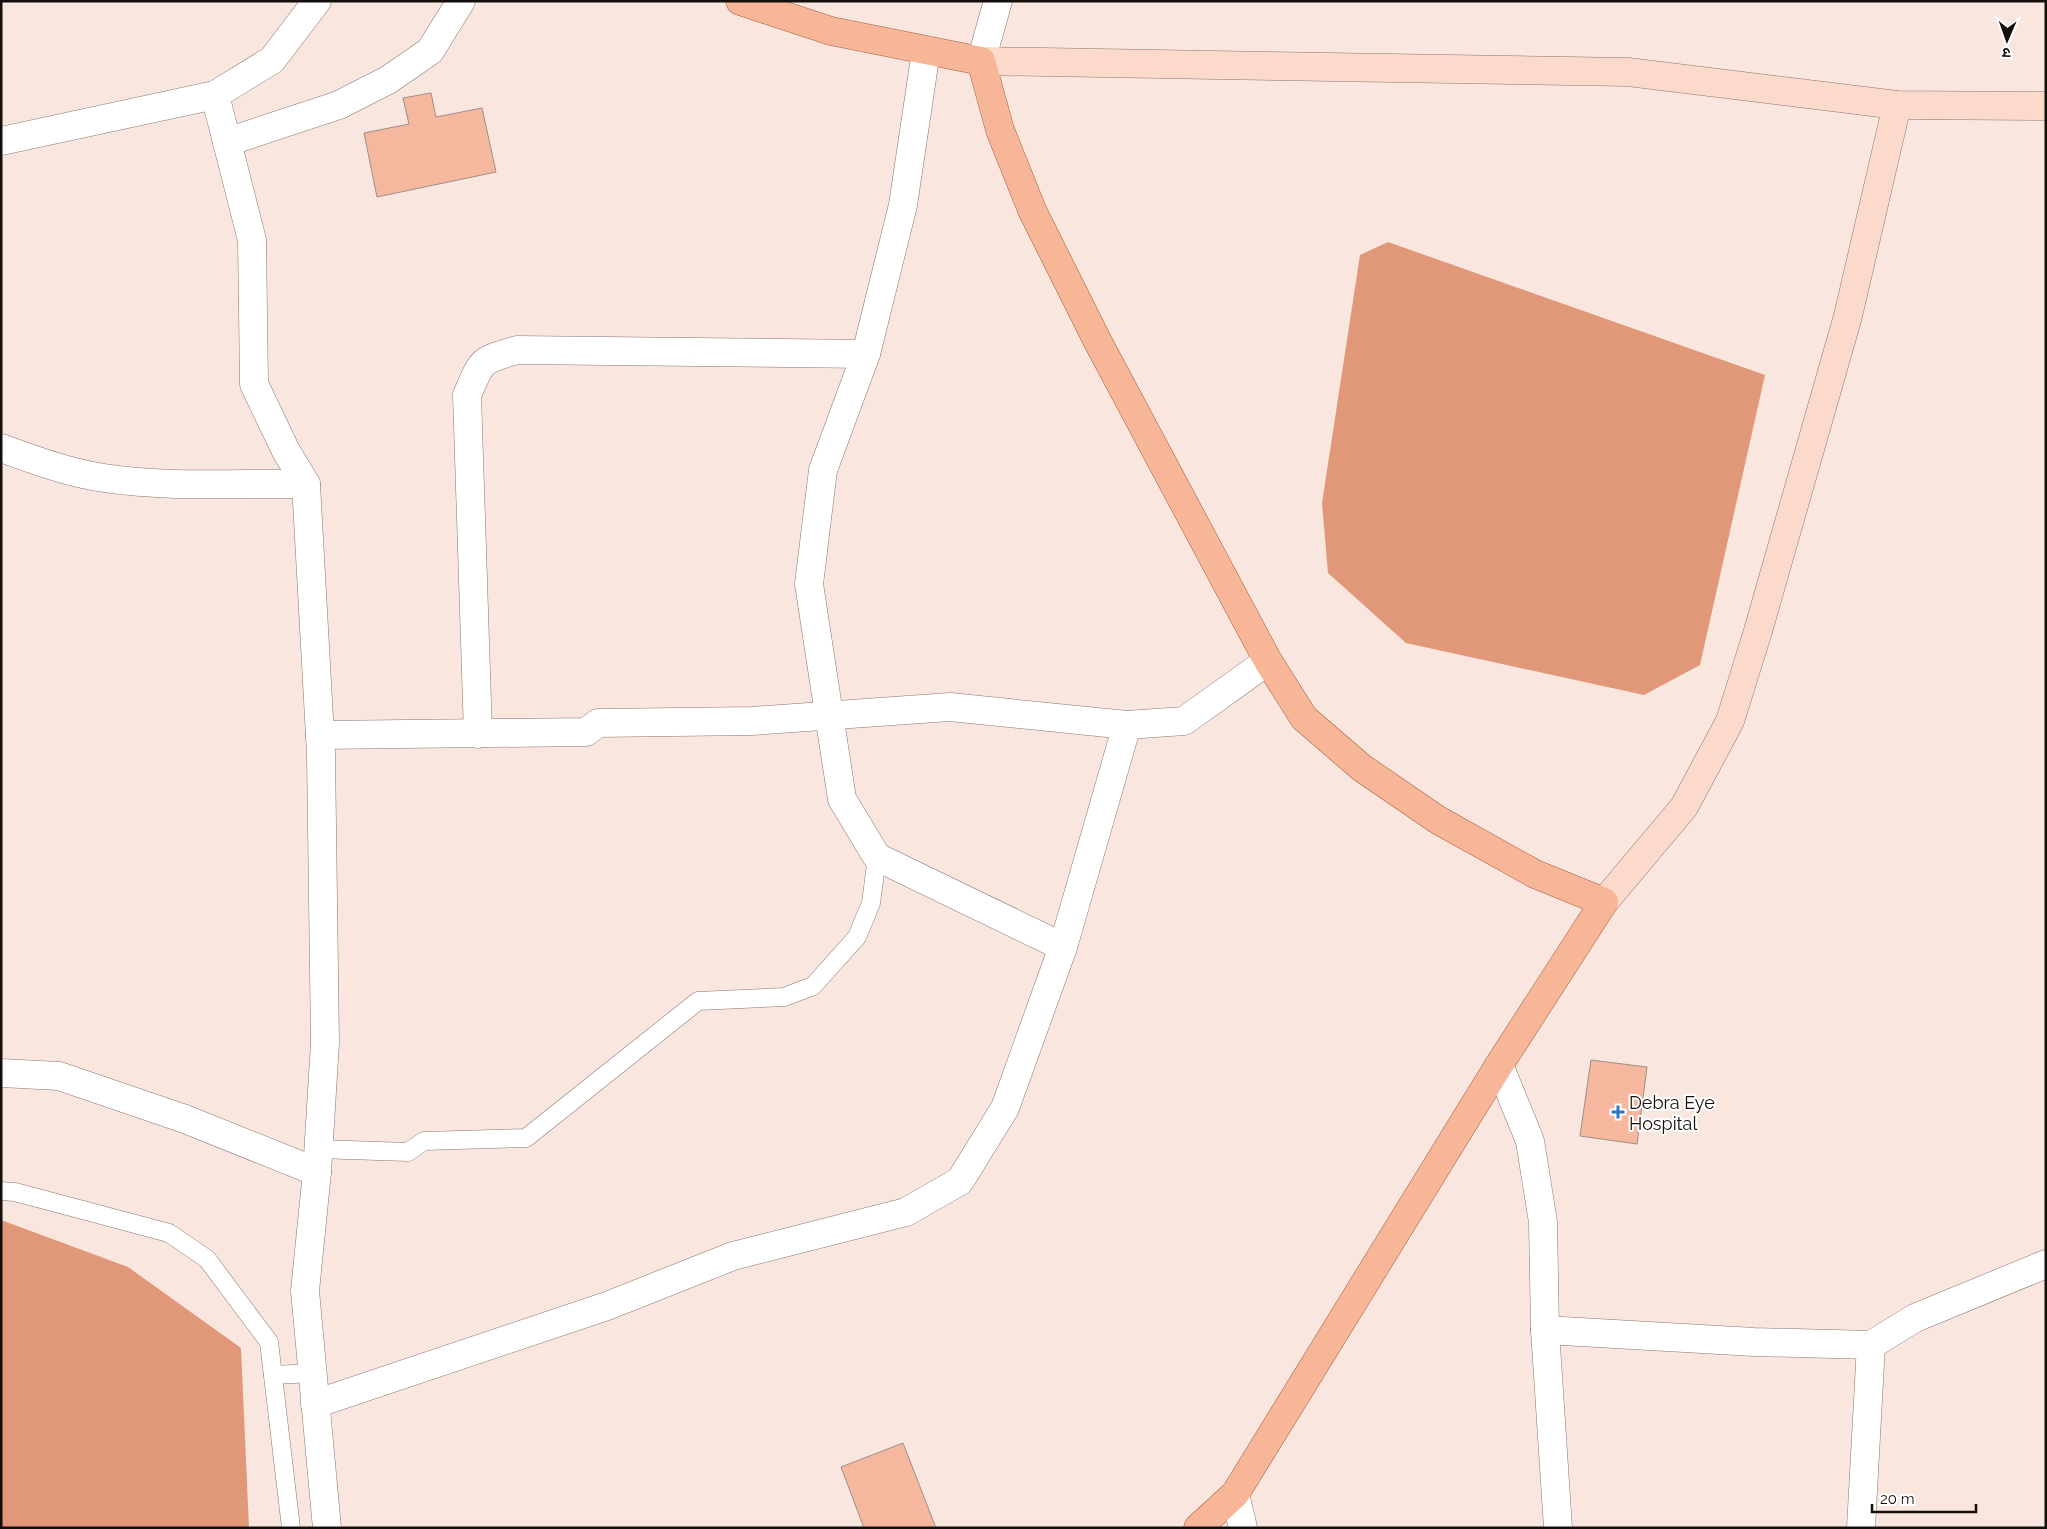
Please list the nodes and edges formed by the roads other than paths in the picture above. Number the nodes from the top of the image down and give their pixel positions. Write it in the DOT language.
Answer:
graph roads {
  1 [pos="317,1"];
  2 [pos="461,1"];
  3 [pos="740,1"];
  4 [pos="998,1"];
  5 [pos="926,51"];
  6 [pos="981,61"];
  7 [pos="215,95"];
  8 [pos="1897,105"];
  9 [pos="2046,106"];
  10 [pos="1,141"];
  11 [pos="227,142"];
  12 [pos="866,354"];
  13 [pos="1,448"];
  14 [pos="306,484"];
  15 [pos="1268,661"];
  16 [pos="830,714"];
  17 [pos="1127,725"];
  18 [pos="478,734"];
  19 [pos="320,735"];
  20 [pos="877,857"];
  21 [pos="1604,902"];
  22 [pos="1063,947"];
  23 [pos="1499,1065"];
  24 [pos="1,1073"];
  25 [pos="318,1160"];
  26 [pos="1,1191"];
  27 [pos="2046,1264"];
  28 [pos="1545,1330"];
  29 [pos="1871,1346"];
  30 [pos="312,1373"];
  31 [pos="273,1375"];
  32 [pos="315,1404"];
  33 [pos="1234,1494"];
  34 [pos="291,1528"];
  35 [pos="327,1528"];
  36 [pos="1198,1528"];
  37 [pos="1243,1528"];
  38 [pos="1558,1528"];
  39 [pos="1861,1528"];
  1 -- 7 [label="street"];
  2 -- 11 [label="street"];
  3 -- 5 [label="main road"];
  4 -- 6 [label="street"];
  5 -- 6 [label="main road"];
  5 -- 12 [label="street"];
  6 -- 8 [label="main road"];
  6 -- 15 [label="main road"];
  7 -- 10 [label="street"];
  7 -- 11 [label="street"];
  8 -- 9 [label="main road"];
  8 -- 21 [label="main road"];
  11 -- 14 [label="street"];
  12 -- 16 [label="street"];
  12 -- 18 [label="street"];
  13 -- 14 [label="street"];
  14 -- 19 [label="street"];
  15 -- 17 [label="street"];
  15 -- 21 [label="main road"];
  16 -- 17 [label="street"];
  16 -- 18 [label="street"];
  16 -- 20 [label="street"];
  17 -- 22 [label="street"];
  18 -- 19 [label="street"];
  19 -- 25 [label="street"];
  20 -- 22 [label="street"];
  20 -- 25 [label="lane"];
  21 -- 23 [label="main road"];
  22 -- 32 [label="street"];
  23 -- 28 [label="street"];
  23 -- 33 [label="main road"];
  24 -- 25 [label="street"];
  25 -- 30 [label="street"];
  26 -- 31 [label="lane"];
  27 -- 29 [label="street"];
  28 -- 29 [label="street"];
  28 -- 38 [label="street"];
  29 -- 39 [label="street"];
  30 -- 31 [label="lane"];
  30 -- 32 [label="street"];
  31 -- 34 [label="lane"];
  32 -- 35 [label="street"];
  33 -- 36 [label="main road"];
  33 -- 37 [label="street"];
}
